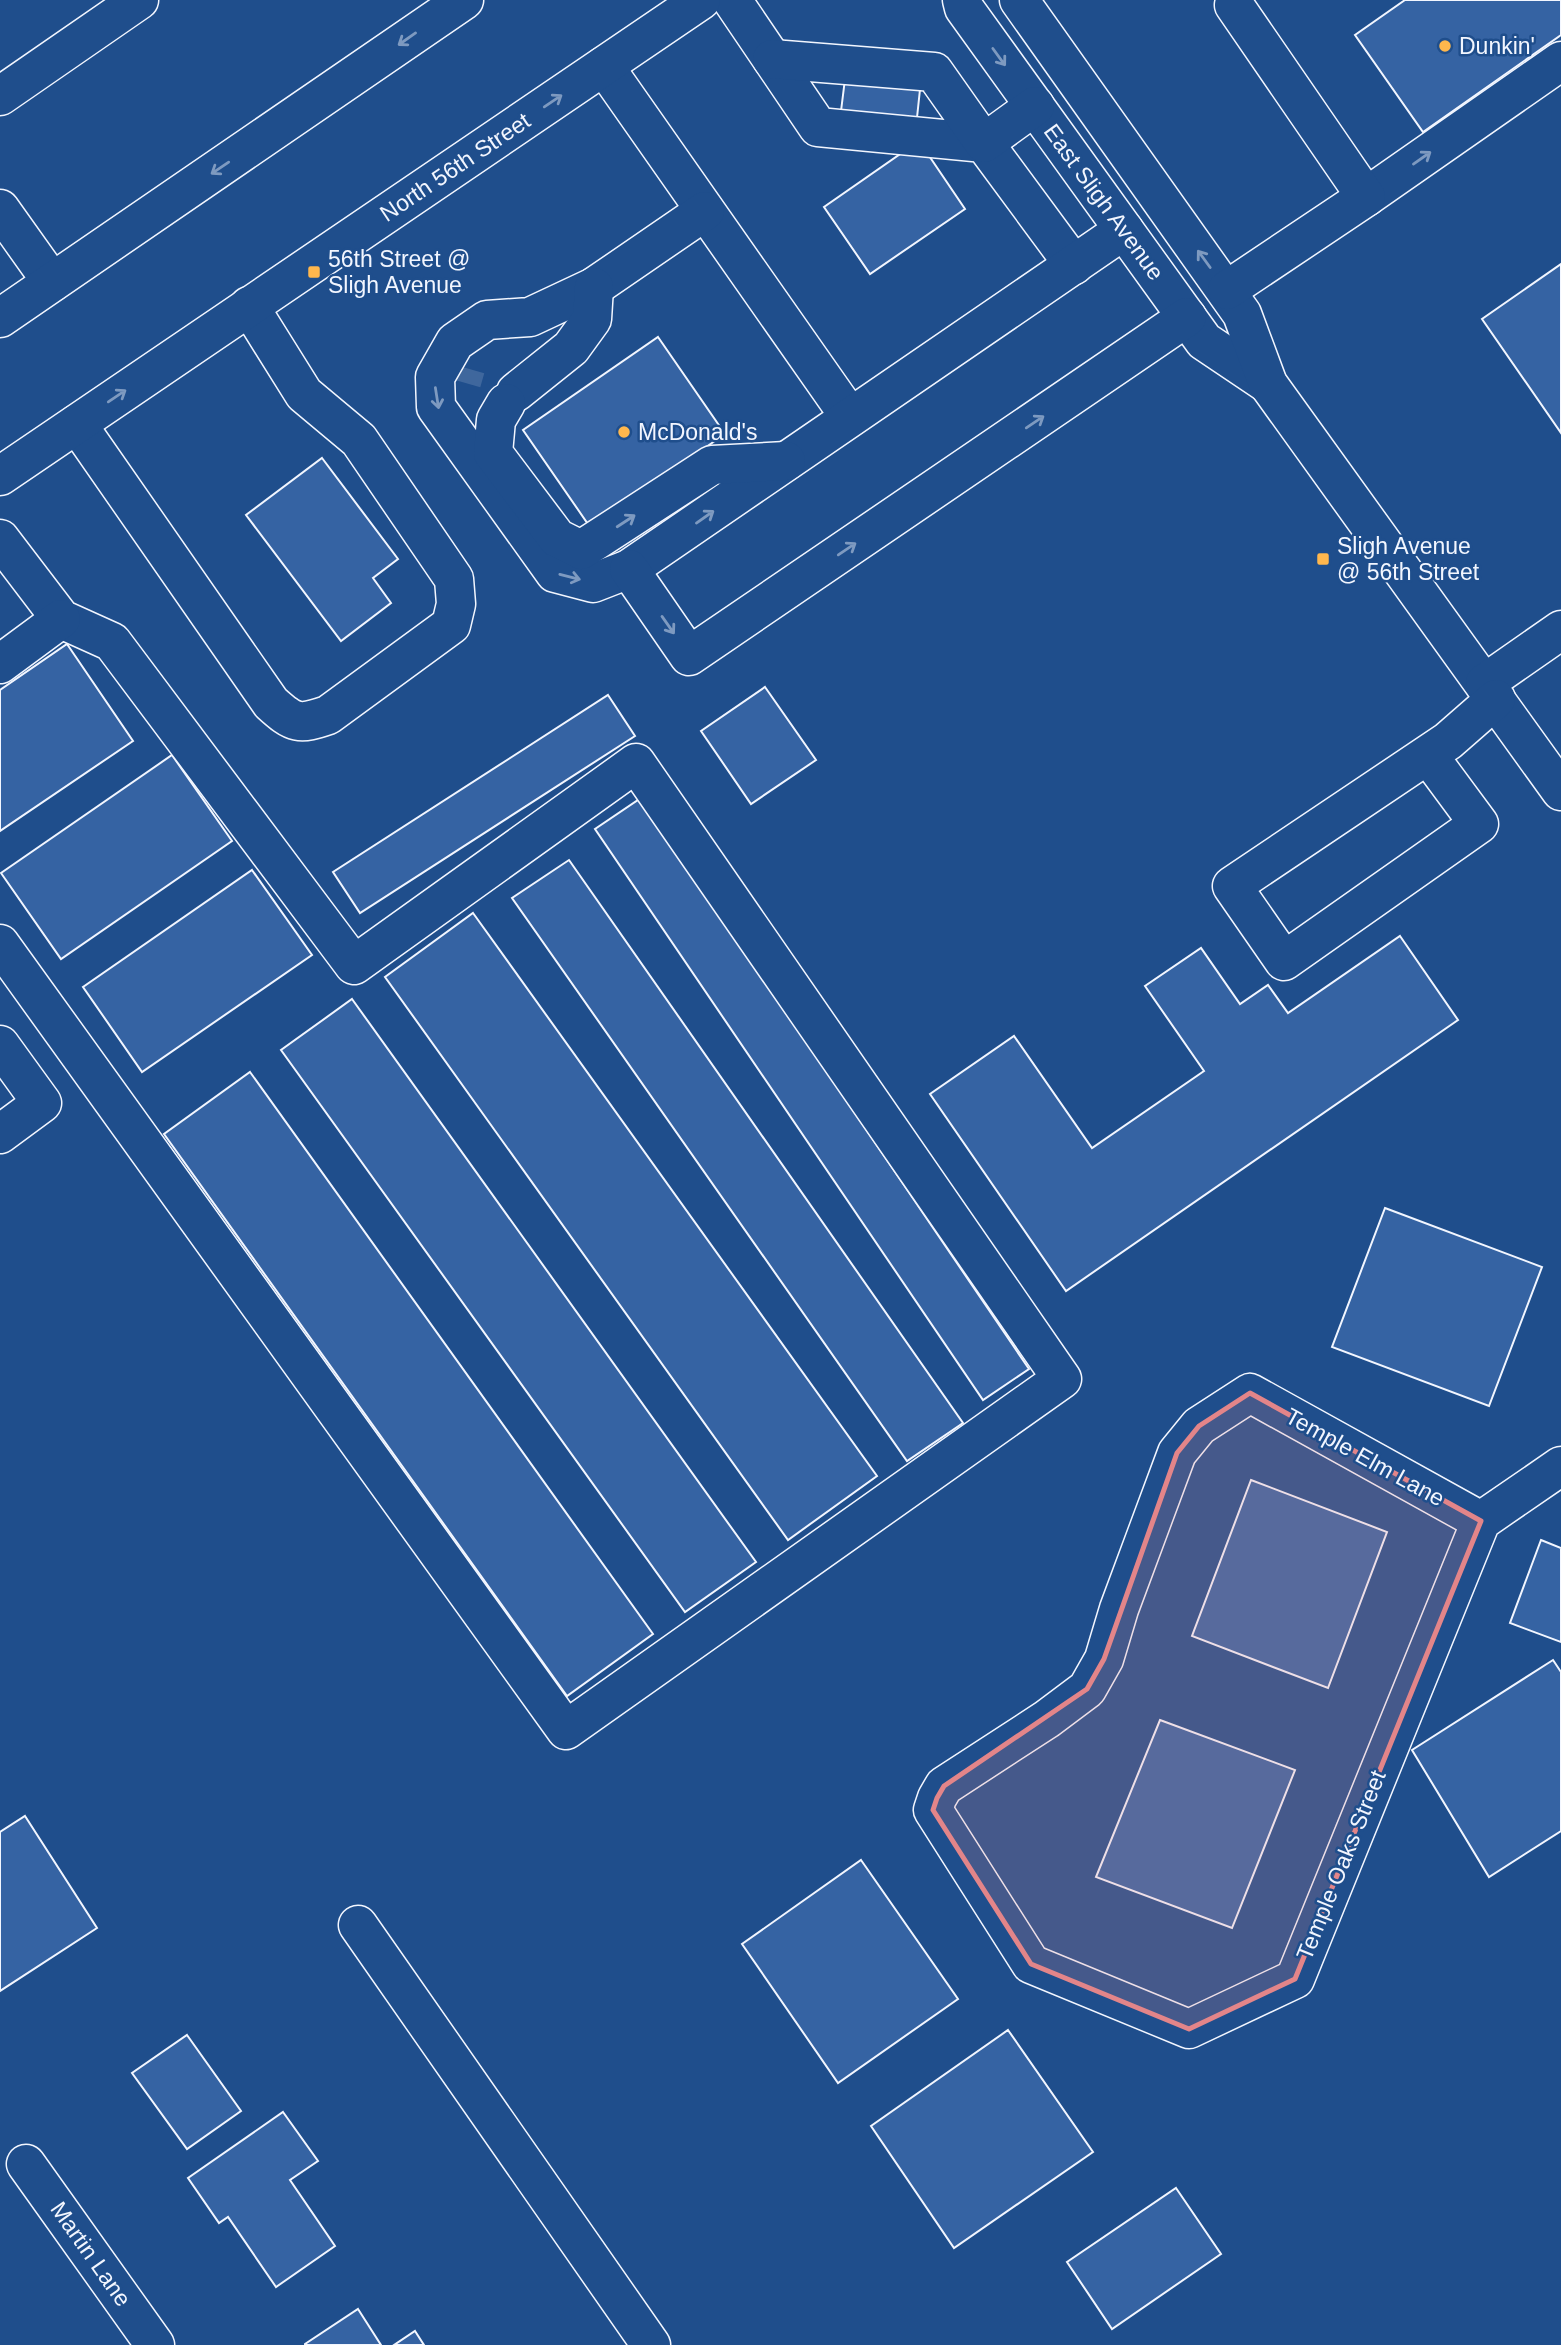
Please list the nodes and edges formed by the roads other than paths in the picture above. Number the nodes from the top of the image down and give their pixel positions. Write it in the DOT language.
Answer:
graph roads {
  1 [pos="139,0"];
  2 [pos="464,0"];
  3 [pos="701,0"];
  4 [pos="732,0"];
  5 [pos="962,0"];
  6 [pos="1019,0"];
  7 [pos="1235,2"];
  8 [pos="772,59"];
  9 [pos="1561,61"];
  10 [pos="604,66"];
  11 [pos="0,96"];
  12 [pos="1035,106"];
  13 [pos="984,143"];
  14 [pos="1366,197"];
  15 [pos="0,209"];
  16 [pos="705,211"];
  17 [pos="1124,230"];
  18 [pos="1074,265"];
  19 [pos="52,282"];
  20 [pos="594,288"];
  21 [pos="1227,290"];
  22 [pos="249,306"];
  23 [pos="0,317"];
  24 [pos="1188,317"];
  25 [pos="571,348"];
  26 [pos="1268,384"];
  27 [pos="850,416"];
  28 [pos="77,424"];
  29 [pos="493,453"];
  30 [pos="786,461"];
  31 [pos="0,476"];
  32 [pos="0,538"];
  33 [pos="629,569"];
  34 [pos="61,619"];
  35 [pos="1561,630"];
  36 [pos="0,664"];
  37 [pos="1490,691"];
  38 [pos="1428,755"];
  39 [pos="1561,791"];
  40 [pos="0,944"];
  41 [pos="0,1045"];
  42 [pos="0,1134"];
  43 [pos="1561,1466"];
  44 [pos="1481,1521"];
  45 [pos="933,1810"];
  46 [pos="358,1925"];
  47 [pos="26,2164"];
  48 [pos="155,2345"];
  49 [pos="651,2345"];
  1 -- 11 [label="street"];
  2 -- 19 [label="street, one-way"];
  3 -- 10 [label="street, North 56th Street"];
  4 -- 8 [label="street"];
  5 -- 12 [label="street, East Sligh Avenue, one-way"];
  21 -- 6 [label="street, East Sligh Avenue, one-way"];
  7 -- 14 [label="street"];
  8 -- 13 [label="street"];
  8 -- 13 [label="street"];
  14 -- 9 [label="street, one-way"];
  10 -- 16 [label="street"];
  22 -- 10 [label="street, North 56th Street, one-way"];
  12 -- 13 [label="street"];
  12 -- 17 [label="street, East Sligh Avenue"];
  13 -- 18 [label="street"];
  14 -- 21 [label="street"];
  15 -- 19 [label="street"];
  16 -- 20 [label="street"];
  16 -- 27 [label="street"];
  17 -- 18 [label="street"];
  17 -- 24 [label="street, East Sligh Avenue"];
  18 -- 27 [label="street"];
  19 -- 23 [label="street"];
  20 -- 25 [label="street"];
  20 -- 33 [label="street, one-way"];
  21 -- 26 [label="street, East Sligh Avenue"];
  28 -- 22 [label="street, North 56th Street, one-way"];
  22 -- 28 [label="street"];
  24 -- 26 [label="street, East Sligh Avenue"];
  33 -- 24 [label="street, one-way"];
  25 -- 29 [label="street"];
  25 -- 29 [label="street"];
  26 -- 37 [label="street, East Sligh Avenue"];
  27 -- 30 [label="street"];
  28 -- 31 [label="street, North 56th Street"];
  29 -- 30 [label="street, one-way"];
  33 -- 30 [label="street, one-way"];
  32 -- 34 [label="street"];
  34 -- 36 [label="street"];
  34 -- 40 [label="street"];
  35 -- 37 [label="street"];
  37 -- 38 [label="street"];
  37 -- 39 [label="street, East Sligh Avenue"];
  38 -- 38 [label="street"];
  41 -- 42 [label="street"];
  43 -- 44 [label="street"];
  44 -- 45 [label="street, Temple Elm Lane"];
  44 -- 45 [label="street, Temple Oaks Street"];
  46 -- 49 [label="street"];
  47 -- 48 [label="street, Martin Lane"];
}
